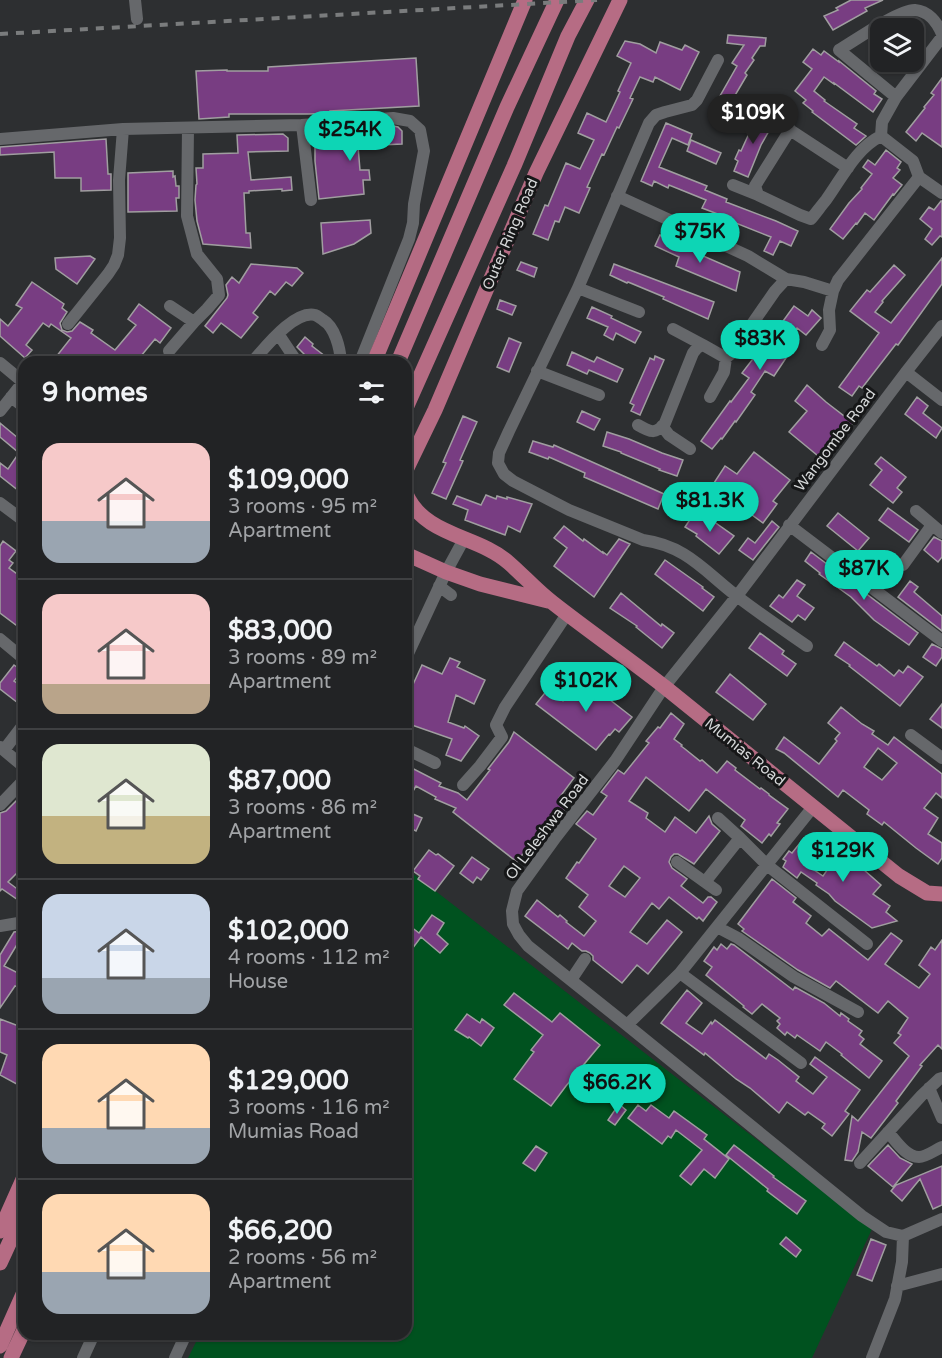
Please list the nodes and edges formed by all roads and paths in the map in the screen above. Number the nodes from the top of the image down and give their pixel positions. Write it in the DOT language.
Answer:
graph roads {
  1 [pos="135,0"];
  2 [pos="525,0"];
  3 [pos="557,0"];
  4 [pos="587,0"];
  5 [pos="620,0"];
  6 [pos="137,19"];
  7 [pos="942,36"];
  8 [pos="718,60"];
  9 [pos="896,97"];
  10 [pos="774,110"];
  11 [pos="302,125"];
  12 [pos="188,128"];
  13 [pos="123,129"];
  14 [pos="790,130"];
  15 [pos="880,136"];
  16 [pos="0,139"];
  17 [pos="848,168"];
  18 [pos="919,177"];
  19 [pos="734,185"];
  20 [pos="942,193"];
  21 [pos="758,195"];
  22 [pos="617,196"];
  23 [pos="311,200"];
  24 [pos="786,279"];
  25 [pos="578,288"];
  26 [pos="833,291"];
  27 [pos="170,306"];
  28 [pos="639,312"];
  29 [pos="194,322"];
  30 [pos="68,324"];
  31 [pos="942,326"];
  32 [pos="673,329"];
  33 [pos="279,335"];
  34 [pos="703,345"];
  35 [pos="822,345"];
  36 [pos="169,351"];
  37 [pos="258,356"];
  38 [pos="293,356"];
  39 [pos="339,356"];
  40 [pos="362,356"];
  41 [pos="377,356"];
  42 [pos="401,356"];
  43 [pos="726,358"];
  44 [pos="0,363"];
  45 [pos="537,371"];
  46 [pos="906,372"];
  47 [pos="18,377"];
  48 [pos="18,388"];
  49 [pos="412,395"];
  50 [pos="599,395"];
  51 [pos="11,397"];
  52 [pos="710,397"];
  53 [pos="942,400"];
  54 [pos="18,402"];
  55 [pos="0,411"];
  56 [pos="638,425"];
  57 [pos="662,426"];
  58 [pos="690,449"];
  59 [pos="412,458"];
  60 [pos="0,503"];
  61 [pos="412,504"];
  62 [pos="916,511"];
  63 [pos="18,516"];
  64 [pos="789,525"];
  65 [pos="937,529"];
  66 [pos="464,539"];
  67 [pos="412,558"];
  68 [pos="903,565"];
  69 [pos="443,579"];
  70 [pos="451,595"];
  71 [pos="736,596"];
  72 [pos="550,602"];
  73 [pos="567,614"];
  74 [pos="0,639"];
  75 [pos="942,641"];
  76 [pos="412,645"];
  77 [pos="807,646"];
  78 [pos="18,654"];
  79 [pos="664,687"];
  80 [pos="18,731"];
  81 [pos="911,735"];
  82 [pos="2,749"];
  83 [pos="412,752"];
  84 [pos="942,758"];
  85 [pos="18,762"];
  86 [pos="435,764"];
  87 [pos="463,784"];
  88 [pos="18,786"];
  89 [pos="0,805"];
  90 [pos="813,807"];
  91 [pos="718,818"];
  92 [pos="741,838"];
  93 [pos="676,862"];
  94 [pos="767,865"];
  95 [pos="705,882"];
  96 [pos="716,890"];
  97 [pos="942,894"];
  98 [pos="18,923"];
  99 [pos="0,926"];
  100 [pos="717,927"];
  101 [pos="867,944"];
  102 [pos="585,959"];
  103 [pos="680,973"];
  104 [pos="571,980"];
  105 [pos="858,1012"];
  106 [pos="627,1024"];
  107 [pos="801,1063"];
  108 [pos="942,1078"];
  109 [pos="929,1088"];
  110 [pos="942,1118"];
  111 [pos="888,1132"];
  112 [pos="942,1147"];
  113 [pos="860,1163"];
  114 [pos="18,1190"];
  115 [pos="942,1219"];
  116 [pos="18,1224"];
  117 [pos="0,1231"];
  118 [pos="903,1236"];
  119 [pos="0,1263"];
  120 [pos="942,1274"];
  121 [pos="897,1286"];
  122 [pos="18,1306"];
  123 [pos="19,1340"];
  124 [pos="91,1340"];
  125 [pos="183,1340"];
  126 [pos="0,1346"];
  127 [pos="11,1358"];
  128 [pos="83,1358"];
  129 [pos="175,1358"];
  130 [pos="872,1358"];
  1 -- 6 [label="street"];
  2 -- 41 [label="main road"];
  3 -- 42 [label="main road"];
  4 -- 49 [label="main road, Outer Ring Road"];
  5 -- 59 [label="main road, Outer Ring Road"];
  7 -- 9 [label="street"];
  7 -- 9 [label="street"];
  8 -- 22 [label="street"];
  9 -- 15 [label="street"];
  10 -- 14 [label="street"];
  11 -- 12 [label="street"];
  11 -- 23 [label="street"];
  11 -- 40 [label="street"];
  12 -- 13 [label="street"];
  12 -- 29 [label="street"];
  13 -- 16 [label="street"];
  13 -- 30 [label="street"];
  14 -- 17 [label="street"];
  14 -- 21 [label="street"];
  15 -- 17 [label="street"];
  15 -- 18 [label="street"];
  17 -- 21 [label="street"];
  18 -- 20 [label="street"];
  18 -- 26 [label="street"];
  19 -- 21 [label="street"];
  22 -- 24 [label="street"];
  22 -- 25 [label="street"];
  24 -- 26 [label="street"];
  24 -- 43 [label="street"];
  25 -- 28 [label="street"];
  25 -- 45 [label="street"];
  26 -- 35 [label="street"];
  27 -- 29 [label="street"];
  29 -- 36 [label="street"];
  31 -- 46 [label="street, Wangombe Road"];
  32 -- 34 [label="street"];
  33 -- 37 [label="street"];
  33 -- 38 [label="street"];
  33 -- 39 [label="street"];
  34 -- 43 [label="street"];
  34 -- 57 [label="street"];
  43 -- 52 [label="street"];
  44 -- 47 [label="street"];
  45 -- 50 [label="street"];
  45 -- 71 [label="street"];
  46 -- 53 [label="street"];
  46 -- 64 [label="street, Wangombe Road"];
  48 -- 51 [label="street"];
  51 -- 54 [label="street"];
  51 -- 55 [label="street"];
  56 -- 57 [label="street"];
  57 -- 58 [label="street"];
  60 -- 63 [label="street"];
  61 -- 66 [label="main road, Mumias Road"];
  62 -- 65 [label="street"];
  64 -- 71 [label="street, Wangombe Road"];
  64 -- 75 [label="street"];
  65 -- 68 [label="street"];
  66 -- 69 [label="street"];
  66 -- 72 [label="main road, Mumias Road"];
  67 -- 69 [label="main road, Mumias Road"];
  69 -- 70 [label="street"];
  69 -- 72 [label="main road, Mumias Road"];
  69 -- 76 [label="street"];
  71 -- 77 [label="street"];
  71 -- 79 [label="street, Wangombe Road"];
  72 -- 73 [label="main road, Mumias Road"];
  73 -- 79 [label="main road, Mumias Road"];
  73 -- 87 [label="street"];
  74 -- 78 [label="street"];
  79 -- 90 [label="main road, Mumias Road"];
  79 -- 104 [label="street, Ol Leleshwa Road"];
  80 -- 82 [label="street"];
  81 -- 84 [label="street"];
  82 -- 85 [label="street"];
  83 -- 86 [label="street"];
  88 -- 89 [label="street"];
  90 -- 94 [label="street"];
  90 -- 97 [label="main road, Mumias Road"];
  91 -- 92 [label="street"];
  92 -- 94 [label="street"];
  92 -- 95 [label="street"];
  93 -- 95 [label="street"];
  94 -- 100 [label="street"];
  94 -- 101 [label="street"];
  95 -- 96 [label="street"];
  98 -- 99 [label="street"];
  100 -- 103 [label="street"];
  100 -- 105 [label="street"];
  102 -- 104 [label="street"];
  103 -- 106 [label="street"];
  103 -- 107 [label="street"];
  104 -- 106 [label="street, Ol Leleshwa Road"];
  106 -- 118 [label="street, Ol Leleshwa Road"];
  108 -- 109 [label="street"];
  109 -- 110 [label="street"];
  109 -- 111 [label="street"];
  111 -- 112 [label="street"];
  111 -- 113 [label="street"];
  114 -- 117 [label="main road"];
  115 -- 118 [label="street"];
  116 -- 119 [label="main road"];
  118 -- 121 [label="street"];
  120 -- 121 [label="street"];
  121 -- 130 [label="street"];
  122 -- 126 [label="main road"];
  123 -- 127 [label="main road"];
  124 -- 128 [label="street"];
  125 -- 129 [label="street"];
}
